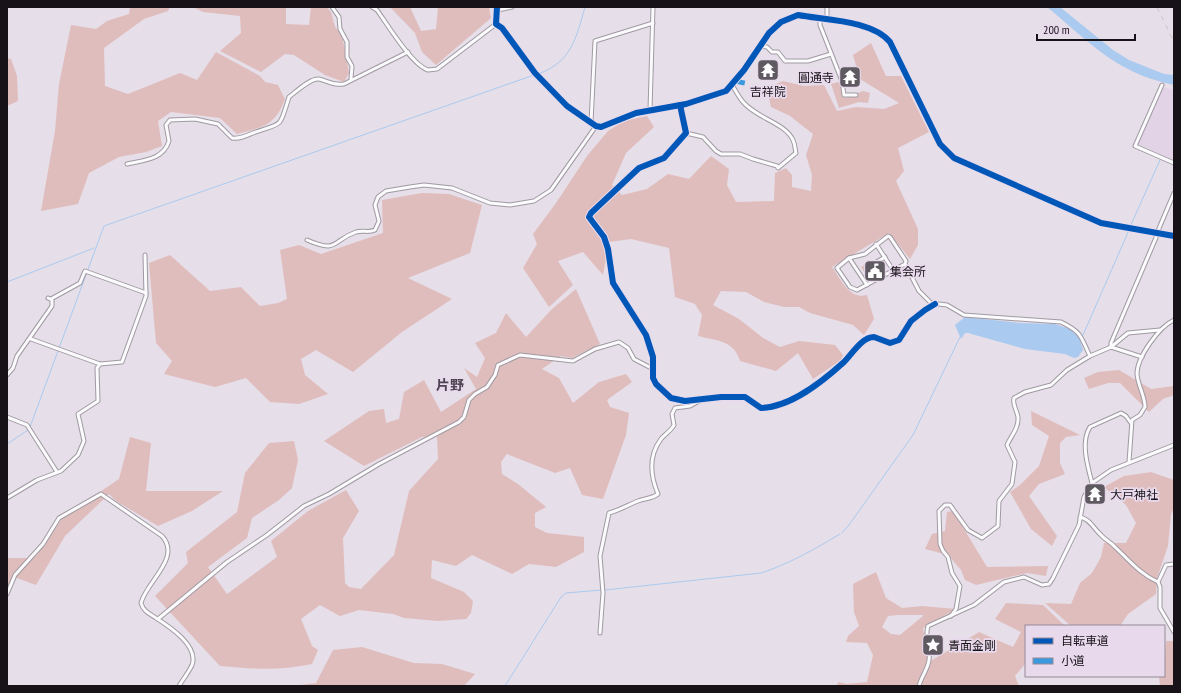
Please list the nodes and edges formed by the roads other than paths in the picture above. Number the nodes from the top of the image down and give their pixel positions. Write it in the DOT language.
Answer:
graph roads {
  1 [pos="332,7"];
  2 [pos="372,7"];
  3 [pos="512,7"];
  4 [pos="653,7"];
  5 [pos="827,7"];
  6 [pos="498,8"];
  7 [pos="820,20"];
  8 [pos="827,20"];
  9 [pos="653,23"];
  10 [pos="496,24"];
  11 [pos="761,46"];
  12 [pos="408,52"];
  13 [pos="831,54"];
  14 [pos="352,79"];
  15 [pos="732,85"];
  16 [pos="1162,85"];
  17 [pos="856,95"];
  18 [pos="680,105"];
  19 [pos="650,110"];
  20 [pos="591,123"];
  21 [pos="596,126"];
  22 [pos="686,133"];
  23 [pos="1174,163"];
  24 [pos="127,164"];
  25 [pos="1174,193"];
  26 [pos="1157,233"];
  27 [pos="1174,236"];
  28 [pos="307,240"];
  29 [pos="876,244"];
  30 [pos="144,255"];
  31 [pos="885,257"];
  32 [pos="849,258"];
  33 [pos="875,263"];
  34 [pos="905,264"];
  35 [pos="893,270"];
  36 [pos="867,285"];
  37 [pos="146,293"];
  38 [pos="935,304"];
  39 [pos="1174,320"];
  40 [pos="1160,330"];
  41 [pos="31,339"];
  42 [pos="1111,347"];
  43 [pos="1090,356"];
  44 [pos="1142,357"];
  45 [pos="100,364"];
  46 [pos="653,369"];
  47 [pos="7,376"];
  48 [pos="698,401"];
  49 [pos="7,417"];
  50 [pos="1131,423"];
  51 [pos="1174,445"];
  52 [pos="1129,462"];
  53 [pos="57,472"];
  54 [pos="1092,483"];
  55 [pos="7,498"];
  56 [pos="1080,517"];
  57 [pos="1174,564"];
  58 [pos="1158,582"];
  59 [pos="7,594"];
  60 [pos="951,616"];
  61 [pos="158,619"];
  62 [pos="1174,632"];
  63 [pos="600,633"];
  64 [pos="179,686"];
  65 [pos="919,686"];
  1 -- 14 [label="street"];
  2 -- 12 [label="street"];
  3 -- 6 [label="street"];
  4 -- 9 [label="street"];
  5 -- 8 [label="street"];
  6 -- 10 [label="street"];
  7 -- 8 [label="street"];
  7 -- 11 [label="street"];
  7 -- 13 [label="street"];
  8 -- 26 [label="street"];
  9 -- 19 [label="street"];
  9 -- 20 [label="street"];
  10 -- 12 [label="street"];
  10 -- 20 [label="street"];
  11 -- 13 [label="street"];
  11 -- 15 [label="street"];
  12 -- 14 [label="street"];
  13 -- 17 [label="street"];
  14 -- 24 [label="street"];
  15 -- 18 [label="street"];
  15 -- 22 [label="street"];
  16 -- 23 [label="street"];
  18 -- 19 [label="street"];
  18 -- 22 [label="street"];
  19 -- 21 [label="street"];
  20 -- 21 [label="street"];
  21 -- 28 [label="street"];
  22 -- 46 [label="street"];
  25 -- 26 [label="street"];
  26 -- 27 [label="street"];
  26 -- 42 [label="street"];
  29 -- 31 [label="street"];
  29 -- 32 [label="street"];
  29 -- 34 [label="street"];
  30 -- 37 [label="street"];
  31 -- 33 [label="street"];
  31 -- 35 [label="street"];
  32 -- 36 [label="street"];
  32 -- 36 [label="street"];
  34 -- 35 [label="street"];
  34 -- 38 [label="street"];
  35 -- 36 [label="street"];
  37 -- 41 [label="street"];
  37 -- 45 [label="street"];
  38 -- 43 [label="street"];
  38 -- 48 [label="street"];
  39 -- 40 [label="street"];
  40 -- 42 [label="street"];
  40 -- 44 [label="street"];
  41 -- 45 [label="street"];
  41 -- 47 [label="street"];
  42 -- 43 [label="street"];
  42 -- 44 [label="street"];
  43 -- 60 [label="street"];
  44 -- 50 [label="street"];
  45 -- 53 [label="street"];
  46 -- 48 [label="street"];
  46 -- 61 [label="street"];
  48 -- 63 [label="street"];
  49 -- 53 [label="street"];
  50 -- 52 [label="street"];
  50 -- 54 [label="street"];
  51 -- 52 [label="street"];
  52 -- 54 [label="street"];
  53 -- 55 [label="street"];
  54 -- 56 [label="street"];
  56 -- 58 [label="street"];
  56 -- 60 [label="street"];
  57 -- 58 [label="street"];
  58 -- 62 [label="street"];
  59 -- 61 [label="street"];
  60 -- 65 [label="street"];
  61 -- 64 [label="street"];
}
